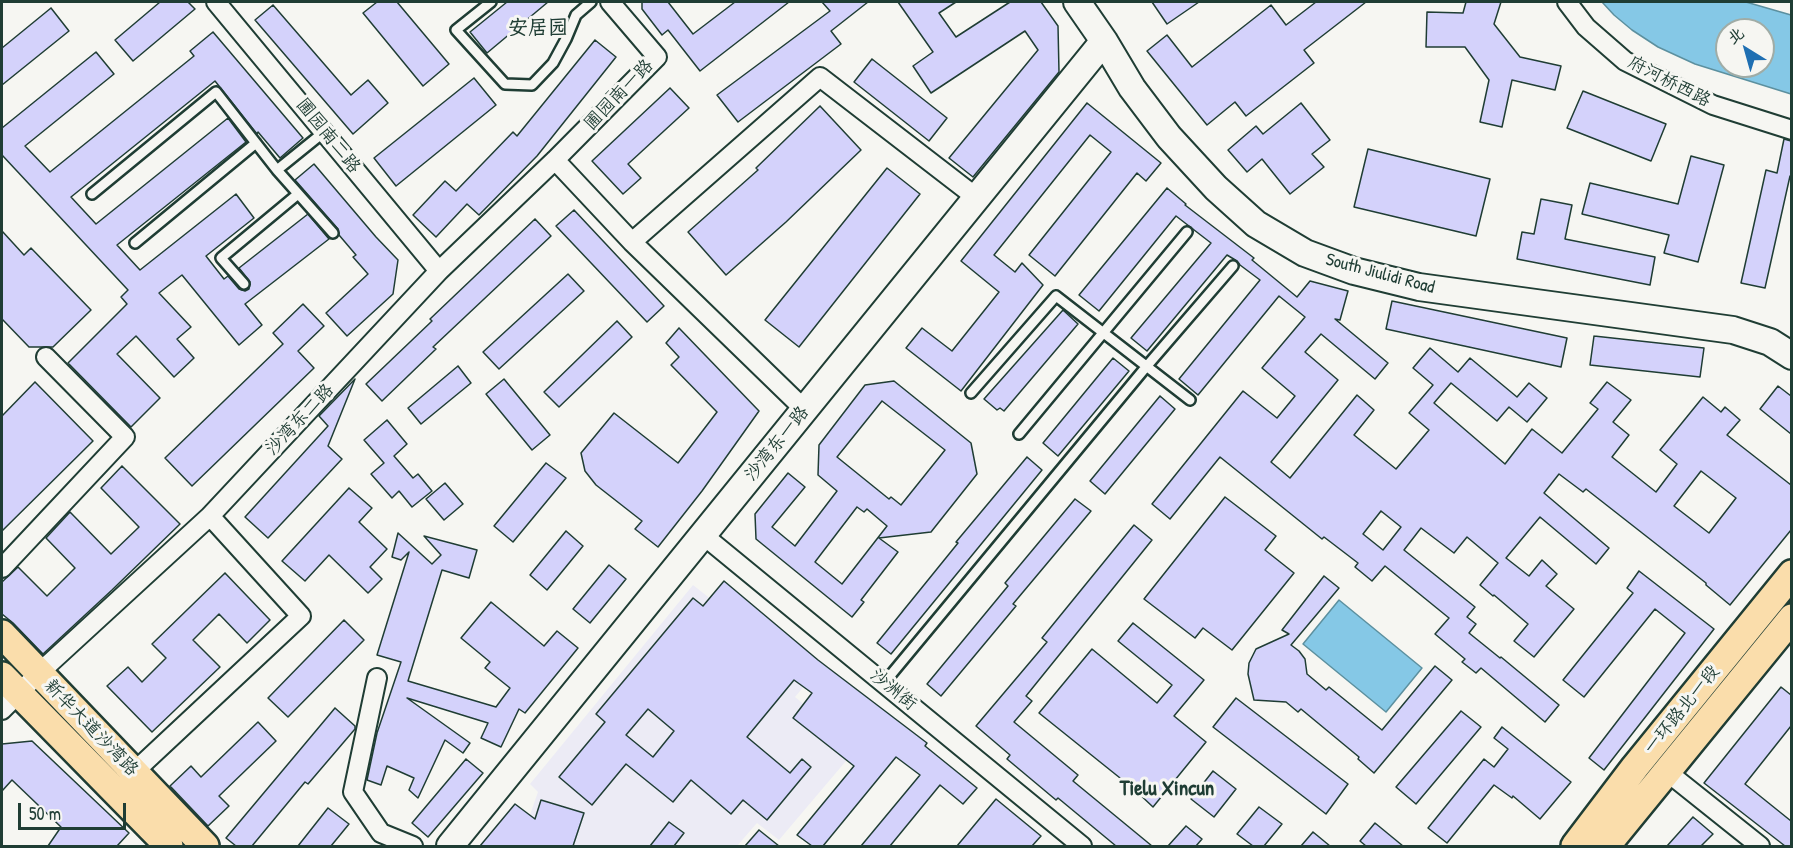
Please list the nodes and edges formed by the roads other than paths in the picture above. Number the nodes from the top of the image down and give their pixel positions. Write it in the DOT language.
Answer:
graph roads {
  1 [pos="216,2"];
  2 [pos="491,2"];
  3 [pos="591,2"];
  4 [pos="610,2"];
  5 [pos="1077,2"];
  6 [pos="1566,2"];
  7 [pos="1104,41"];
  8 [pos="1791,129"];
  9 [pos="324,132"];
  10 [pos="256,143"];
  11 [pos="555,160"];
  12 [pos="278,170"];
  13 [pos="92,194"];
  14 [pos="298,194"];
  15 [pos="976,198"];
  16 [pos="1187,232"];
  17 [pos="333,233"];
  18 [pos="632,242"];
  19 [pos="135,243"];
  20 [pos="1233,266"];
  21 [pos="439,271"];
  22 [pos="244,284"];
  23 [pos="1102,332"];
  24 [pos="1791,356"];
  25 [pos="46,357"];
  26 [pos="1146,367"];
  27 [pos="970,393"];
  28 [pos="1190,400"];
  29 [pos="805,410"];
  30 [pos="1018,434"];
  31 [pos="210,516"];
  32 [pos="703,535"];
  33 [pos="2,568"];
  34 [pos="1791,574"];
  35 [pos="1791,618"];
  36 [pos="2,634"];
  37 [pos="39,673"];
  38 [pos="377,678"];
  39 [pos="884,683"];
  40 [pos="7,693"];
  41 [pos="1666,771"];
  42 [pos="134,772"];
  43 [pos="169,846"];
  44 [pos="205,846"];
  45 [pos="413,846"];
  46 [pos="450,846"];
  47 [pos="1082,846"];
  48 [pos="1575,846"];
  49 [pos="1606,846"];
  50 [pos="1760,846"];
  1 -- 9 [label="street, 圃园南二路"];
  2 -- 3 [label="lane"];
  4 -- 11 [label="street, 圃园南一路"];
  5 -- 7 [label="street, South Jiulidi Road"];
  6 -- 8 [label="street, 府河桥西路"];
  7 -- 15 [label="street, 沙湾东一路"];
  7 -- 24 [label="street, South Jiulidi Road"];
  9 -- 12 [label="lane"];
  9 -- 21 [label="street, 圃园南二路"];
  10 -- 12 [label="lane"];
  10 -- 13 [label="lane"];
  10 -- 19 [label="lane"];
  11 -- 18 [label="street"];
  11 -- 21 [label="street, 沙湾东二路"];
  12 -- 14 [label="lane"];
  14 -- 17 [label="lane"];
  14 -- 22 [label="lane"];
  15 -- 18 [label="street"];
  15 -- 29 [label="street, 沙湾东一路"];
  16 -- 23 [label="lane"];
  18 -- 29 [label="street"];
  20 -- 26 [label="lane"];
  21 -- 31 [label="street, 沙湾东二路"];
  23 -- 26 [label="lane"];
  23 -- 27 [label="lane"];
  23 -- 30 [label="lane"];
  25 -- 33 [label="street"];
  26 -- 28 [label="lane"];
  26 -- 39 [label="lane"];
  29 -- 32 [label="street, 沙湾东一路"];
  31 -- 37 [label="street, 沙湾东二路"];
  31 -- 42 [label="street"];
  32 -- 39 [label="street, 沙洲街"];
  32 -- 46 [label="street, 沙湾东一路"];
  34 -- 48 [label="main road, 一环路北一段"];
  35 -- 41 [label="main road, 一环路北一段"];
  36 -- 37 [label="main road, 新华大道沙湾路"];
  37 -- 40 [label="street, 沙湾东二路"];
  37 -- 42 [label="main road, 新华大道沙湾路"];
  38 -- 45 [label="street"];
  39 -- 47 [label="street, 沙洲街"];
  40 -- 43 [label="main road, 新华大道沙湾路"];
  41 -- 49 [label="main road, 一环路北一段"];
  41 -- 50 [label="street"];
  42 -- 44 [label="main road, 新华大道沙湾路"];
}
